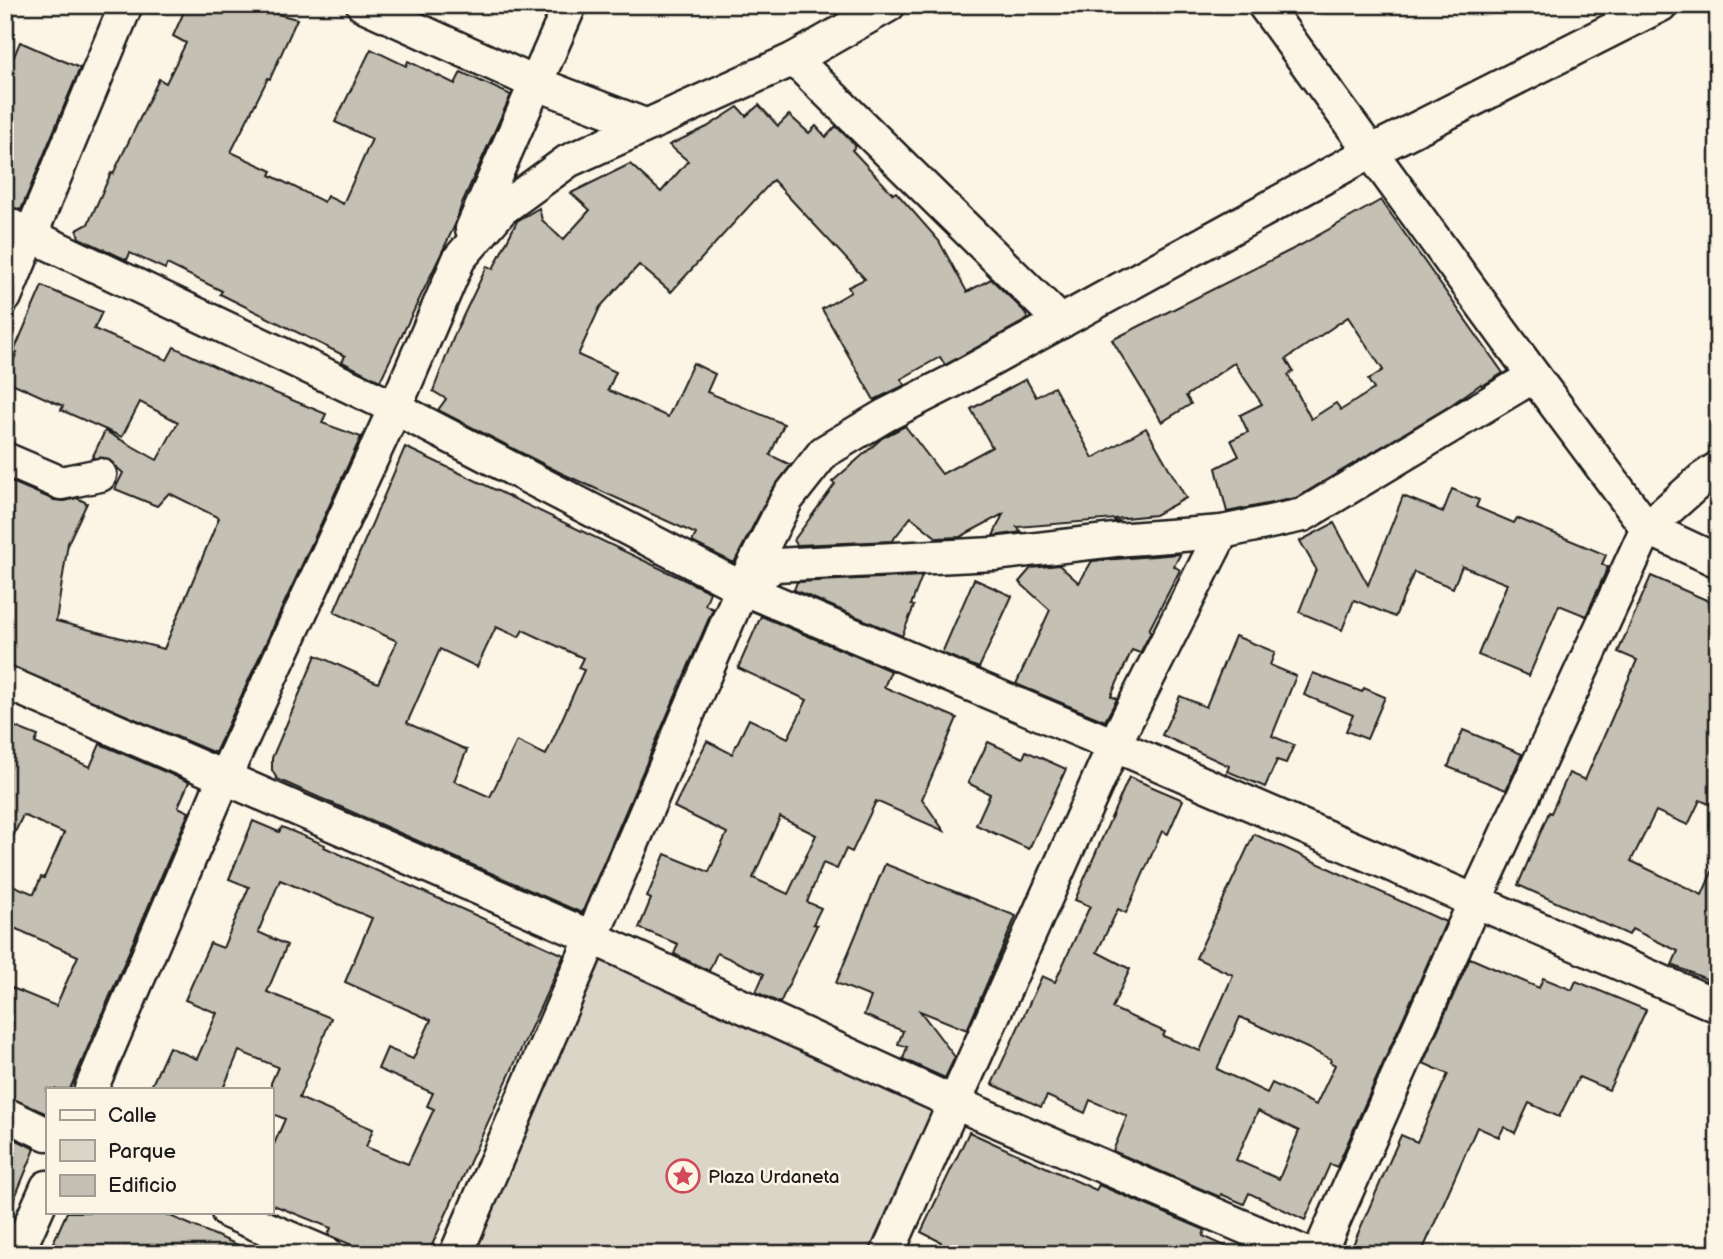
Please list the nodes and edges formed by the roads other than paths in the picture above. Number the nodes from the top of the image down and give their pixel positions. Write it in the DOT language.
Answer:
graph roads {
  1 [pos="126,5"];
  2 [pos="363,5"];
  3 [pos="570,5"];
  4 [pos="889,5"];
  5 [pos="1264,5"];
  6 [pos="1661,5"];
  7 [pos="794,59"];
  8 [pos="536,83"];
  9 [pos="645,125"];
  10 [pos="1370,152"];
  11 [pos="19,229"];
  12 [pos="459,260"];
  13 [pos="5,297"];
  14 [pos="1061,322"];
  15 [pos="1534,376"];
  16 [pos="396,408"];
  17 [pos="5,459"];
  18 [pos="1718,468"];
  19 [pos="100,475"];
  20 [pos="1647,528"];
  21 [pos="1223,532"];
  22 [pos="1718,561"];
  23 [pos="743,588"];
  24 [pos="5,682"];
  25 [pos="1114,745"];
  26 [pos="225,776"];
  27 [pos="1475,901"];
  28 [pos="592,937"];
  29 [pos="1718,1006"];
  30 [pos="91,1088"];
  31 [pos="955,1103"];
  32 [pos="5,1114"];
  33 [pos="46,1134"];
  34 [pos="46,1189"];
  35 [pos="233,1214"];
  36 [pos="17,1254"];
  37 [pos="327,1254"];
  38 [pos="456,1254"];
  39 [pos="887,1254"];
  40 [pos="1307,1254"];
  41 [pos="1319,1254"];
  1 -- 11 [label="street"];
  2 -- 8 [label="street"];
  3 -- 8 [label="street"];
  4 -- 7 [label="street"];
  5 -- 10 [label="street"];
  6 -- 10 [label="street"];
  7 -- 9 [label="street"];
  7 -- 14 [label="street"];
  8 -- 9 [label="street"];
  8 -- 12 [label="street"];
  9 -- 12 [label="street"];
  10 -- 14 [label="street"];
  10 -- 15 [label="street"];
  11 -- 13 [label="street"];
  11 -- 16 [label="street"];
  12 -- 16 [label="street"];
  14 -- 23 [label="street"];
  15 -- 20 [label="street"];
  15 -- 21 [label="street"];
  16 -- 23 [label="street"];
  16 -- 26 [label="street"];
  17 -- 19 [label="street"];
  18 -- 20 [label="street"];
  20 -- 22 [label="street"];
  20 -- 27 [label="street"];
  21 -- 23 [label="street"];
  21 -- 25 [label="street"];
  23 -- 25 [label="street"];
  23 -- 28 [label="street"];
  24 -- 26 [label="street"];
  25 -- 27 [label="street"];
  25 -- 31 [label="street"];
  26 -- 28 [label="street"];
  26 -- 30 [label="street"];
  27 -- 29 [label="street"];
  27 -- 41 [label="street"];
  28 -- 31 [label="street"];
  28 -- 38 [label="street"];
  31 -- 39 [label="street"];
  31 -- 40 [label="street"];
  32 -- 33 [label="street"];
  34 -- 36 [label="street"];
  35 -- 37 [label="street"];
}
